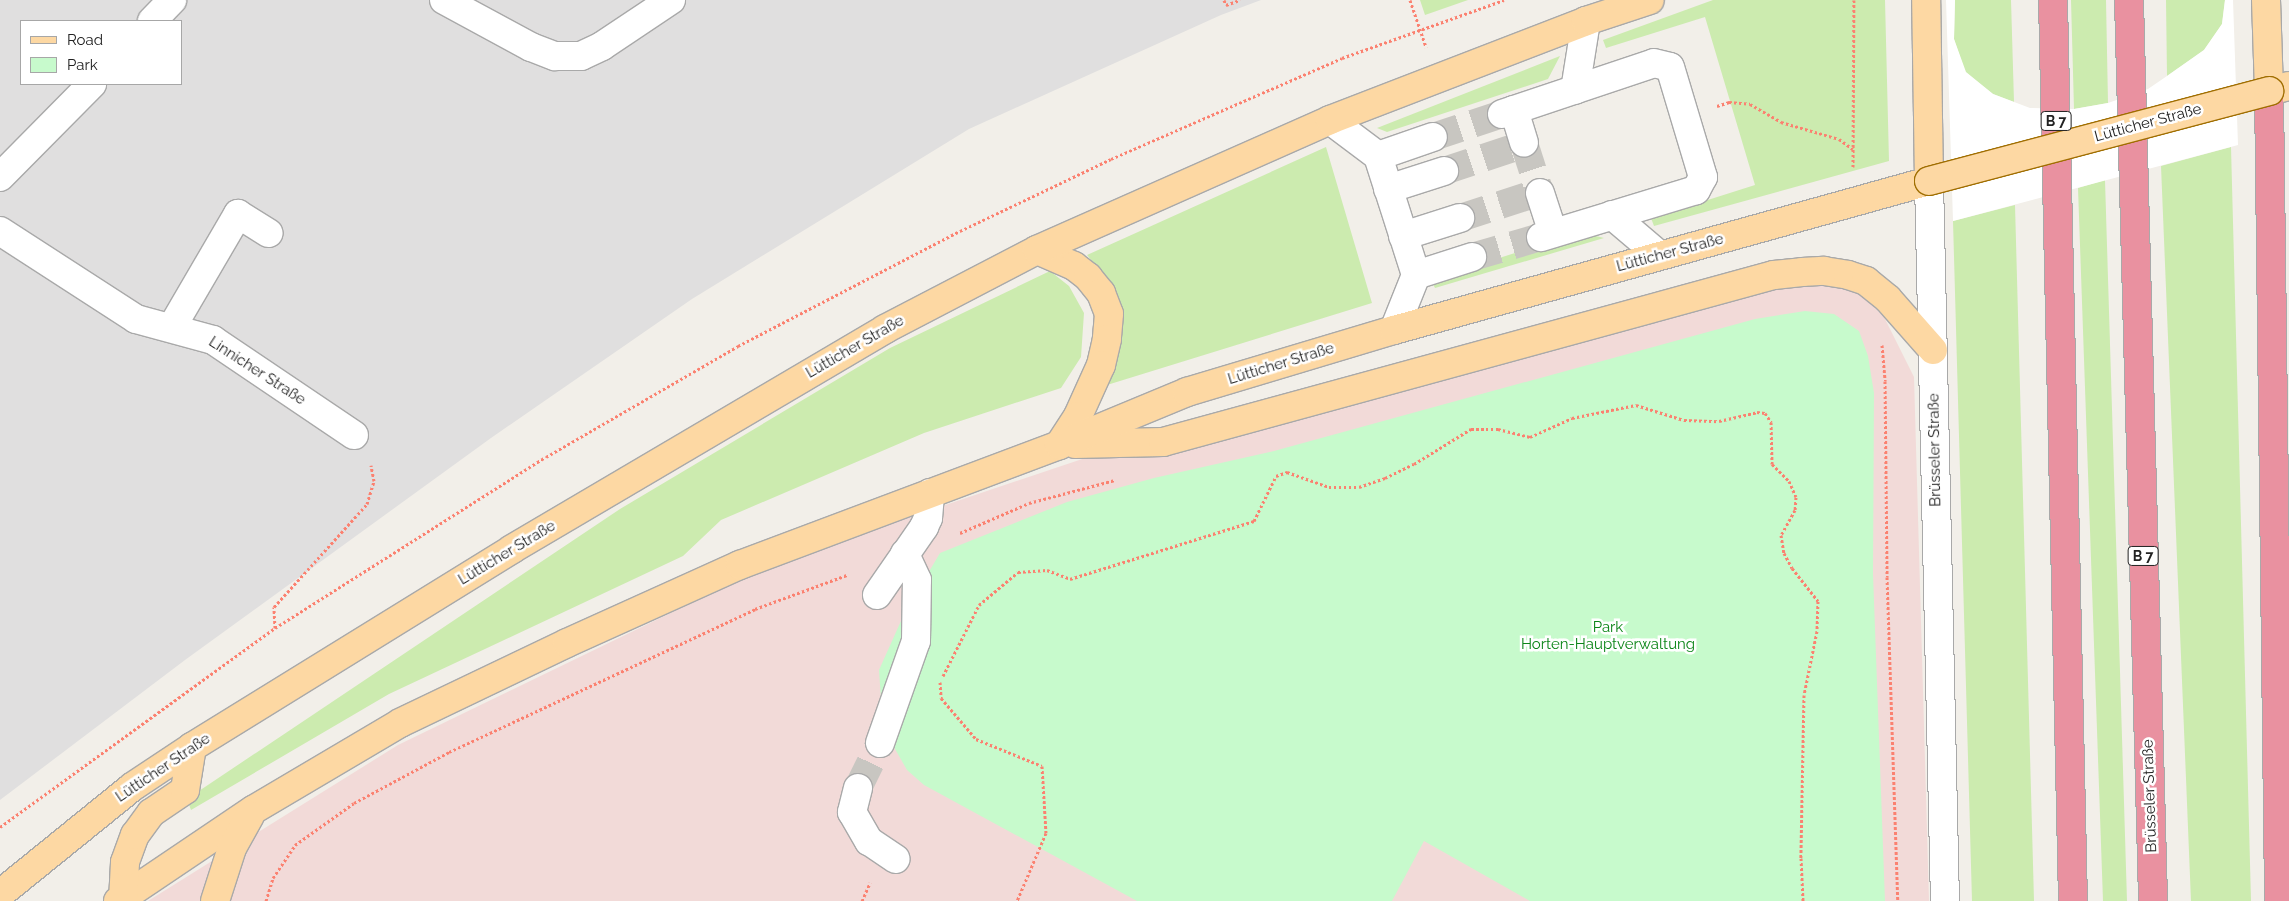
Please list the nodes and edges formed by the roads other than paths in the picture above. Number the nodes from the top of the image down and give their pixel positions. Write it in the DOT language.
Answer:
graph roads {
  1 [pos="172,0"];
  2 [pos="444,0"];
  3 [pos="671,0"];
  4 [pos="1650,0"];
  5 [pos="1926,0"];
  6 [pos="2053,0"];
  7 [pos="2129,0"];
  8 [pos="2266,0"];
  9 [pos="153,20"];
  10 [pos="1586,21"];
  11 [pos="91,85"];
  12 [pos="2279,88"];
  13 [pos="1575,90"];
  14 [pos="1330,120"];
  15 [pos="1433,137"];
  16 [pos="1524,143"];
  17 [pos="1378,156"];
  18 [pos="1444,171"];
  19 [pos="0,177"];
  20 [pos="1929,181"];
  21 [pos="1388,189"];
  22 [pos="1540,193"];
  23 [pos="1612,215"];
  24 [pos="1460,218"];
  25 [pos="0,231"];
  26 [pos="269,232"];
  27 [pos="1403,236"];
  28 [pos="1037,250"];
  29 [pos="1659,255"];
  30 [pos="1472,257"];
  31 [pos="1416,275"];
  32 [pos="172,327"];
  33 [pos="1394,330"];
  34 [pos="1933,350"];
  35 [pos="354,435"];
  36 [pos="1059,445"];
  37 [pos="930,493"];
  38 [pos="904,554"];
  39 [pos="877,595"];
  40 [pos="880,743"];
  41 [pos="192,747"];
  42 [pos="858,788"];
  43 [pos="253,810"];
  44 [pos="896,859"];
  45 [pos="0,894"];
  46 [pos="121,900"];
  47 [pos="215,901"];
  48 [pos="1945,901"];
  49 [pos="2073,901"];
  50 [pos="2153,901"];
  51 [pos="2279,901"];
  1 -- 9 [label="street"];
  2 -- 3 [label="street"];
  4 -- 10 [label="main road, Lütticher Straße"];
  5 -- 20 [label="main road, Brüsseler Straße"];
  6 -- 49 [label="highway, B 7"];
  7 -- 50 [label="highway, Brüsseler Straße / B 7"];
  8 -- 12 [label="main road"];
  10 -- 13 [label="street"];
  10 -- 14 [label="main road, Lütticher Straße"];
  11 -- 19 [label="street"];
  12 -- 20 [label="main road, Lütticher Straße, bridge"];
  12 -- 51 [label="highway"];
  13 -- 16 [label="street"];
  13 -- 23 [label="street"];
  14 -- 17 [label="street"];
  14 -- 28 [label="main road, Lütticher Straße"];
  15 -- 17 [label="street"];
  17 -- 21 [label="street"];
  18 -- 21 [label="street"];
  20 -- 29 [label="main road, Lütticher Straße"];
  20 -- 34 [label="street, Brüsseler Straße"];
  21 -- 27 [label="street"];
  22 -- 23 [label="street"];
  23 -- 29 [label="street"];
  24 -- 27 [label="street"];
  25 -- 32 [label="street, Linnicher Straße"];
  26 -- 32 [label="street"];
  27 -- 31 [label="street"];
  28 -- 36 [label="main road"];
  28 -- 41 [label="main road, Lütticher Straße"];
  29 -- 33 [label="main road, Lütticher Straße"];
  30 -- 31 [label="street"];
  31 -- 33 [label="street"];
  32 -- 35 [label="street, Linnicher Straße"];
  33 -- 36 [label="main road, Lütticher Straße"];
  34 -- 36 [label="main road"];
  34 -- 48 [label="street, Brüsseler Straße"];
  36 -- 37 [label="main road, Lütticher Straße"];
  37 -- 38 [label="street"];
  37 -- 43 [label="main road, Lütticher Straße"];
  38 -- 39 [label="street"];
  38 -- 40 [label="street"];
  41 -- 45 [label="main road, Lütticher Straße"];
  41 -- 46 [label="main road"];
  42 -- 44 [label="street"];
  43 -- 46 [label="main road, Lütticher Straße"];
  43 -- 47 [label="main road"];
}
